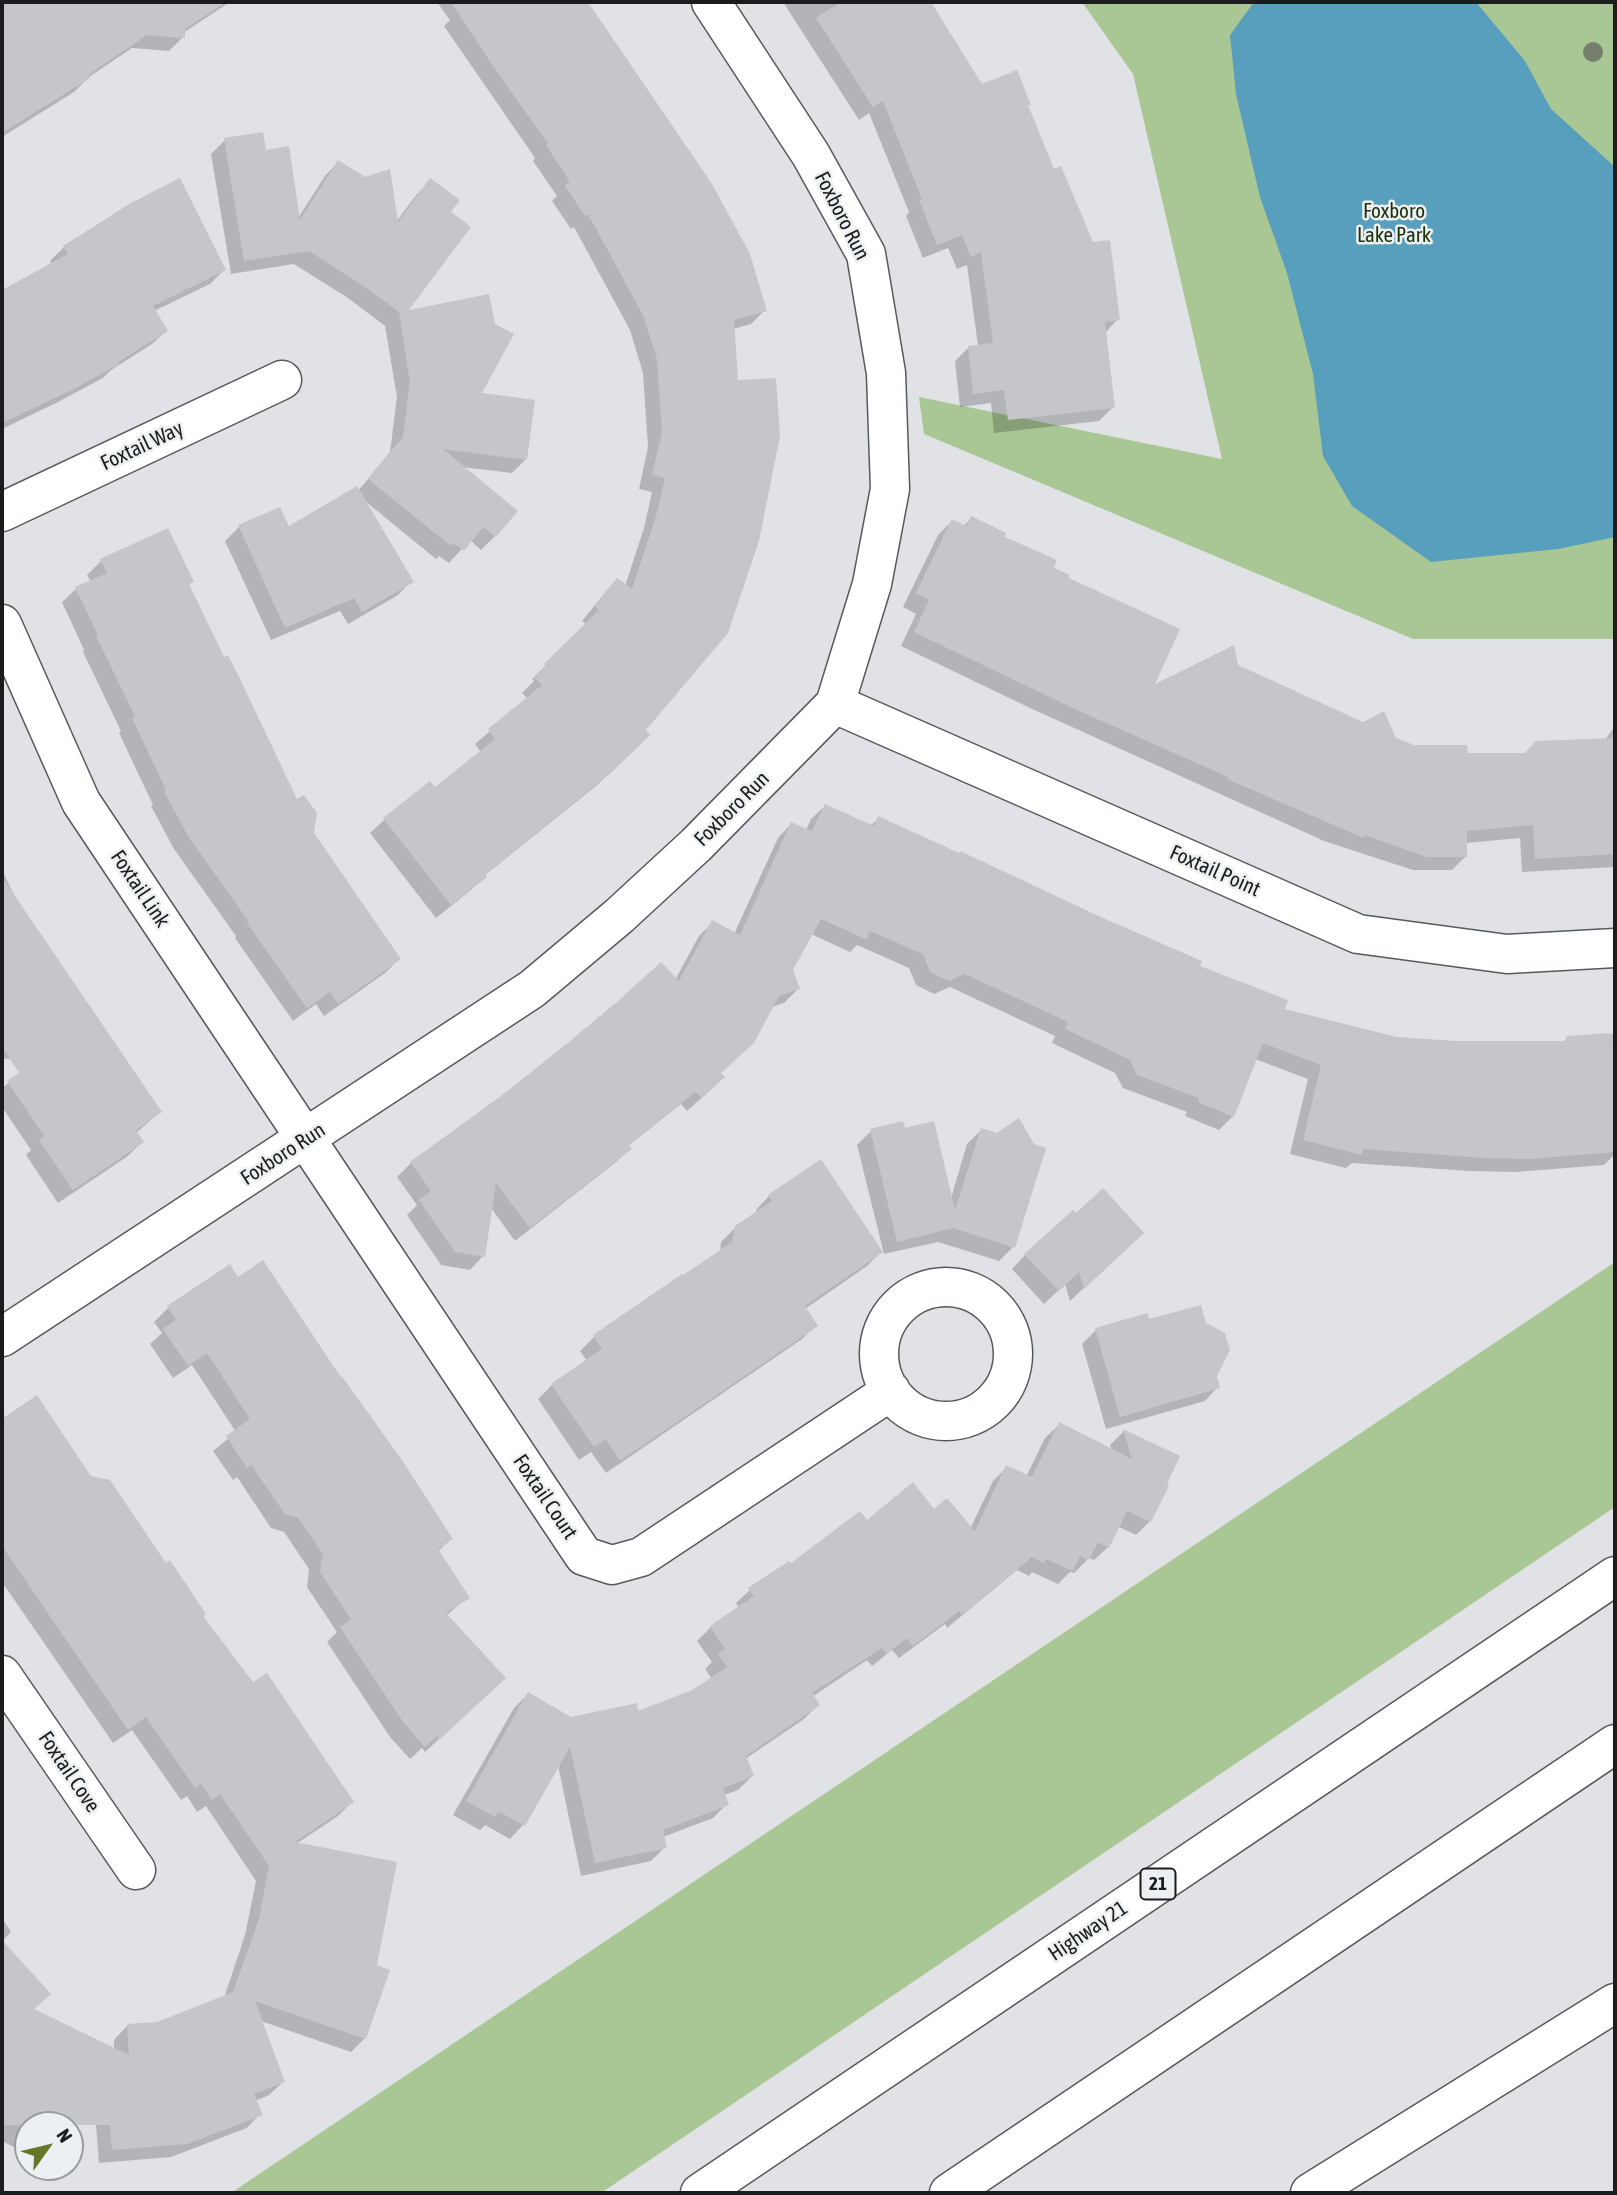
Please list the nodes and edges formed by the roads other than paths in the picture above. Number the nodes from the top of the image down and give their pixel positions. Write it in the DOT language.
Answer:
graph roads {
  1 [pos="711,2"];
  2 [pos="282,380"];
  3 [pos="2,512"];
  4 [pos="2,624"];
  5 [pos="835,704"];
  6 [pos="1615,948"];
  7 [pos="307,1138"];
  8 [pos="2,1337"];
  9 [pos="891,1391"];
  10 [pos="1615,1576"];
  11 [pos="2,1675"];
  12 [pos="1615,1744"];
  13 [pos="136,1870"];
  14 [pos="1615,2003"];
  15 [pos="700,2193"];
  16 [pos="949,2193"];
  17 [pos="1310,2193"];
  1 -- 5 [label="street, Foxboro Run"];
  2 -- 3 [label="street, Foxtail Way"];
  4 -- 7 [label="street, Foxtail Link"];
  5 -- 6 [label="street, Foxtail Point"];
  5 -- 7 [label="street, Foxboro Run"];
  7 -- 8 [label="street, Foxboro Run"];
  7 -- 9 [label="street, Foxtail Court"];
  10 -- 15 [label="street, Highway 21 / 21"];
  11 -- 13 [label="street, Foxtail Cove"];
  12 -- 16 [label="street"];
  14 -- 17 [label="street"];
}
